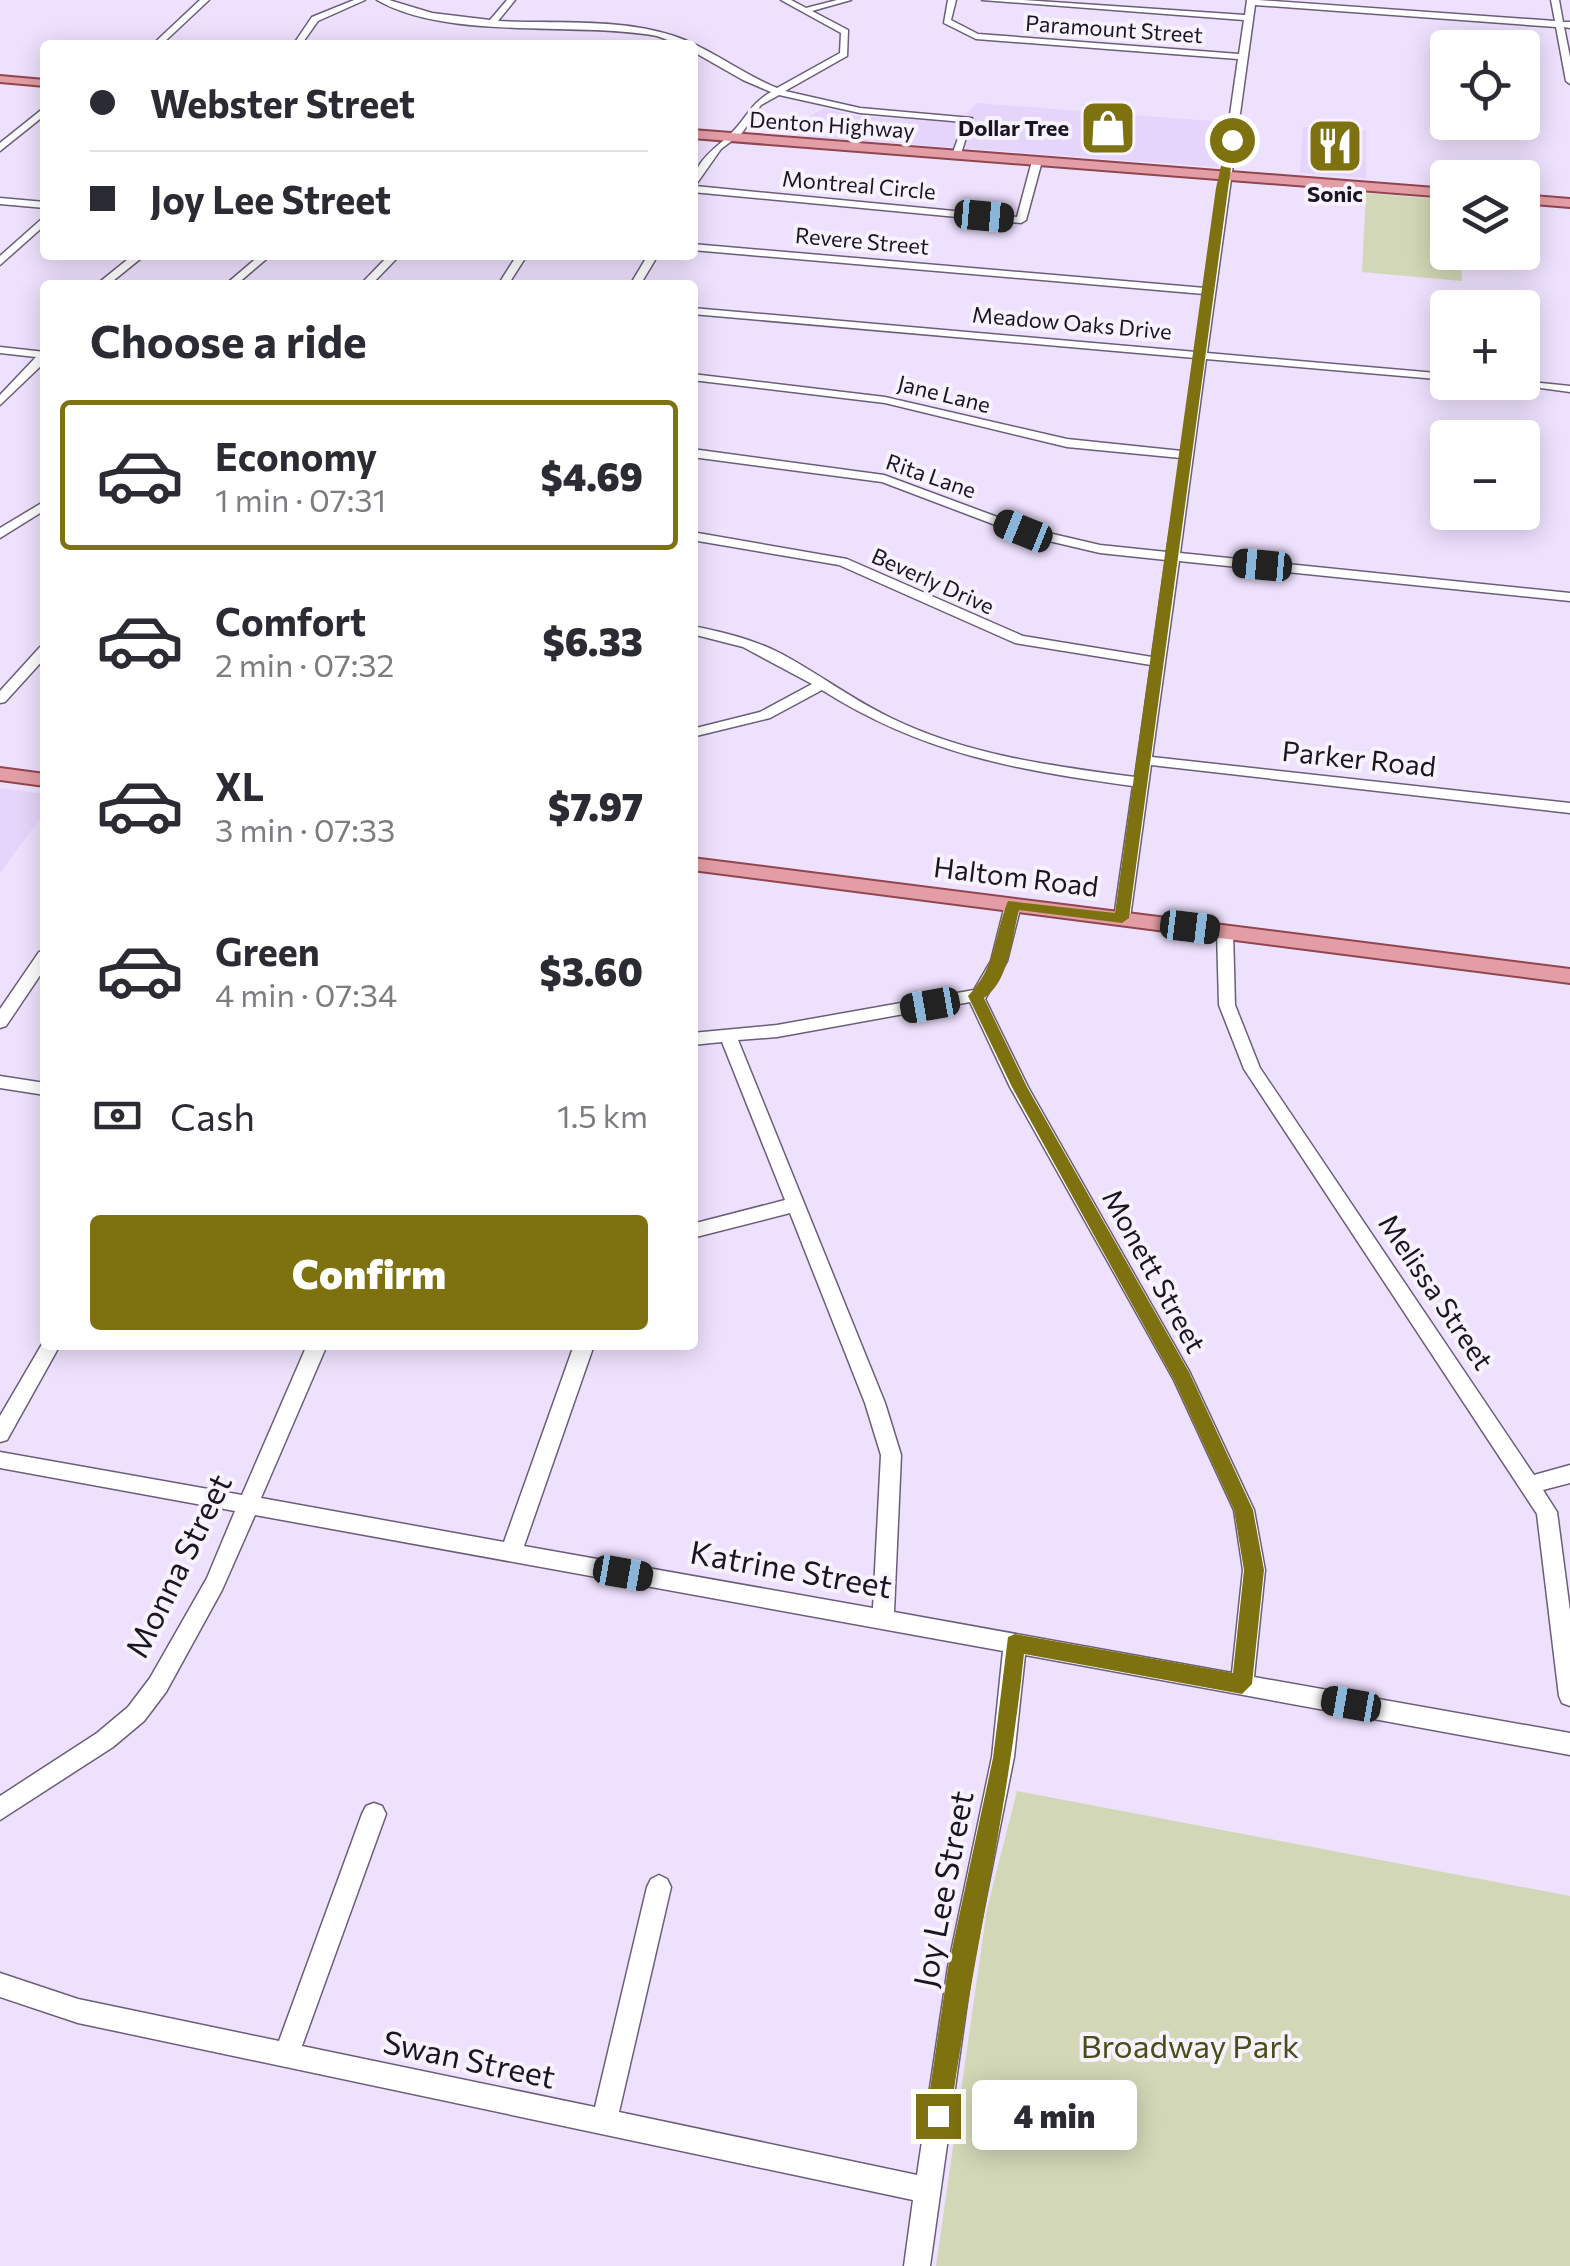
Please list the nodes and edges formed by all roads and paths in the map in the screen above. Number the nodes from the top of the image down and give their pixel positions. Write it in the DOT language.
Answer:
graph roads {
  1 [pos="205,0"];
  2 [pos="362,0"];
  3 [pos="381,0"];
  4 [pos="511,0"];
  5 [pos="785,0"];
  6 [pos="846,0"];
  7 [pos="952,0"];
  8 [pos="986,0"];
  9 [pos="1555,0"];
  10 [pos="1251,1"];
  11 [pos="484,9"];
  12 [pos="806,10"];
  13 [pos="476,18"];
  14 [pos="1249,18"];
  15 [pos="494,20"];
  16 [pos="1565,24"];
  17 [pos="161,40"];
  18 [pos="300,40"];
  19 [pos="673,40"];
  20 [pos="698,50"];
  21 [pos="709,56"];
  22 [pos="1245,56"];
  23 [pos="698,59"];
  24 [pos="0,79"];
  25 [pos="1570,82"];
  26 [pos="40,83"];
  27 [pos="781,90"];
  28 [pos="40,114"];
  29 [pos="698,135"];
  30 [pos="730,138"];
  31 [pos="0,148"];
  32 [pos="957,155"];
  33 [pos="1037,161"];
  34 [pos="1225,176"];
  35 [pos="698,179"];
  36 [pos="698,188"];
  37 [pos="1430,192"];
  38 [pos="1540,200"];
  39 [pos="0,201"];
  40 [pos="1570,203"];
  41 [pos="40,204"];
  42 [pos="40,223"];
  43 [pos="698,248"];
  44 [pos="134,260"];
  45 [pos="260,260"];
  46 [pos="390,260"];
  47 [pos="0,262"];
  48 [pos="108,280"];
  49 [pos="236,280"];
  50 [pos="369,280"];
  51 [pos="1207,291"];
  52 [pos="698,312"];
  53 [pos="0,350"];
  54 [pos="40,354"];
  55 [pos="1198,354"];
  56 [pos="40,360"];
  57 [pos="1430,375"];
  58 [pos="698,378"];
  59 [pos="1540,386"];
  60 [pos="1570,389"];
  61 [pos="0,402"];
  62 [pos="698,453"];
  63 [pos="1185,455"];
  64 [pos="40,508"];
  65 [pos="0,534"];
  66 [pos="698,537"];
  67 [pos="1171,557"];
  68 [pos="1570,597"];
  69 [pos="698,631"];
  70 [pos="40,655"];
  71 [pos="1156,662"];
  72 [pos="824,683"];
  73 [pos="0,699"];
  74 [pos="698,732"];
  75 [pos="1143,760"];
  76 [pos="0,774"];
  77 [pos="40,779"];
  78 [pos="1140,782"];
  79 [pos="1570,808"];
  80 [pos="698,865"];
  81 [pos="1013,904"];
  82 [pos="1122,918"];
  83 [pos="1225,932"];
  84 [pos="40,963"];
  85 [pos="1570,976"];
  86 [pos="976,996"];
  87 [pos="0,1022"];
  88 [pos="729,1038"];
  89 [pos="698,1039"];
  90 [pos="0,1082"];
  91 [pos="40,1089"];
  92 [pos="796,1204"];
  93 [pos="698,1228"];
  94 [pos="47,1350"];
  95 [pos="315,1350"];
  96 [pos="582,1350"];
  97 [pos="0,1434"];
  98 [pos="0,1460"];
  99 [pos="1570,1474"];
  100 [pos="1532,1484"];
  101 [pos="246,1504"];
  102 [pos="511,1552"];
  103 [pos="882,1620"];
  104 [pos="1015,1644"];
  105 [pos="1242,1684"];
  106 [pos="1570,1696"];
  107 [pos="1570,1744"];
  108 [pos="0,1809"];
  109 [pos="374,1814"];
  110 [pos="659,1887"];
  111 [pos="0,1985"];
  112 [pos="286,2055"];
  113 [pos="604,2122"];
  114 [pos="927,2190"];
  115 [pos="917,2266"];
  1 -- 17 [label="street"];
  2 -- 18 [label="street"];
  3 -- 13 [label="street"];
  4 -- 15 [label="street"];
  5 -- 12 [label="street"];
  6 -- 12 [label="street"];
  7 -- 22 [label="street, Paramount Street"];
  8 -- 14 [label="street"];
  9 -- 16 [label="street"];
  10 -- 14 [label="street"];
  10 -- 16 [label="street"];
  11 -- 13 [label="street"];
  12 -- 27 [label="street"];
  13 -- 15 [label="street"];
  14 -- 22 [label="street"];
  15 -- 19 [label="street"];
  16 -- 25 [label="street"];
  20 -- 21 [label="street"];
  21 -- 23 [label="street"];
  21 -- 27 [label="street"];
  22 -- 34 [label="street"];
  24 -- 26 [label="main road"];
  27 -- 30 [label="street"];
  27 -- 32 [label="street"];
  28 -- 31 [label="street"];
  29 -- 30 [label="main road, Denton Highway"];
  30 -- 32 [label="main road, Denton Highway"];
  30 -- 35 [label="street"];
  32 -- 33 [label="main road, Denton Highway"];
  33 -- 34 [label="main road, Denton Highway"];
  33 -- 36 [label="street, Montreal Circle"];
  34 -- 37 [label="main road, Denton Highway"];
  34 -- 51 [label="street"];
  38 -- 40 [label="main road"];
  39 -- 41 [label="street"];
  42 -- 47 [label="street"];
  43 -- 51 [label="street, Revere Street"];
  44 -- 48 [label="street"];
  45 -- 49 [label="street"];
  46 -- 50 [label="street"];
  51 -- 55 [label="street"];
  52 -- 55 [label="street, Meadow Oaks Drive"];
  53 -- 54 [label="street"];
  55 -- 57 [label="street, Meadow Oaks Drive"];
  55 -- 63 [label="street"];
  56 -- 61 [label="street"];
  58 -- 63 [label="street, Jane Lane"];
  59 -- 60 [label="street"];
  62 -- 67 [label="street, Rita Lane"];
  63 -- 67 [label="street"];
  64 -- 65 [label="street"];
  66 -- 71 [label="street, Beverly Drive"];
  67 -- 68 [label="street, Rita Lane"];
  67 -- 71 [label="street"];
  69 -- 72 [label="street"];
  70 -- 73 [label="street"];
  71 -- 75 [label="street"];
  72 -- 74 [label="street"];
  72 -- 78 [label="street"];
  75 -- 78 [label="street"];
  75 -- 79 [label="street, Parker Road"];
  76 -- 77 [label="main road"];
  78 -- 82 [label="street"];
  80 -- 81 [label="main road, Haltom Road"];
  81 -- 82 [label="main road, Haltom Road"];
  81 -- 86 [label="street"];
  82 -- 83 [label="main road, Haltom Road"];
  83 -- 85 [label="main road, Haltom Road"];
  83 -- 100 [label="street, Melissa Street"];
  84 -- 87 [label="street"];
  86 -- 88 [label="street"];
  86 -- 105 [label="street, Monett Street"];
  88 -- 89 [label="street"];
  88 -- 92 [label="street"];
  90 -- 91 [label="street"];
  92 -- 93 [label="street"];
  92 -- 103 [label="street"];
  94 -- 97 [label="street"];
  95 -- 101 [label="street, Monna Street"];
  96 -- 102 [label="street"];
  98 -- 101 [label="street, Katrine Street"];
  99 -- 100 [label="street"];
  100 -- 106 [label="street, Melissa Street"];
  101 -- 102 [label="street, Katrine Street"];
  101 -- 108 [label="street, Monna Street"];
  102 -- 103 [label="street, Katrine Street"];
  103 -- 104 [label="street, Katrine Street"];
  104 -- 105 [label="street, Katrine Street"];
  104 -- 114 [label="street, Joy Lee Street"];
  105 -- 107 [label="street, Katrine Street"];
  109 -- 112 [label="street"];
  110 -- 113 [label="street"];
  111 -- 112 [label="street, Swan Street"];
  112 -- 113 [label="street, Swan Street"];
  113 -- 114 [label="street, Swan Street"];
  114 -- 115 [label="street, Joy Lee Street"];
}
